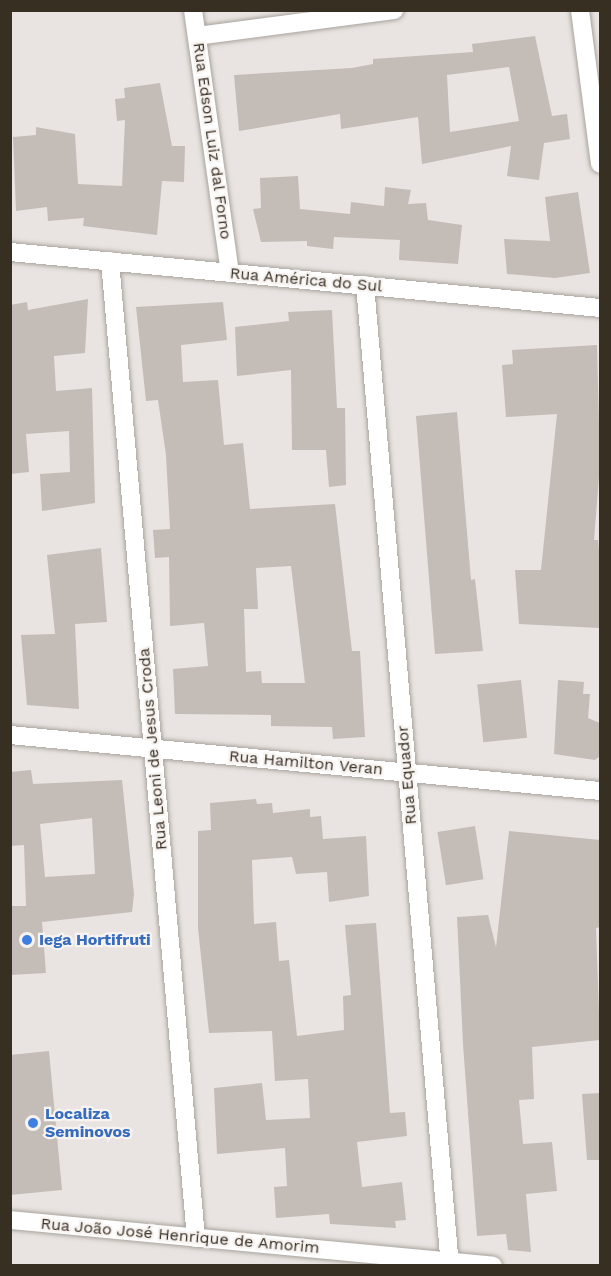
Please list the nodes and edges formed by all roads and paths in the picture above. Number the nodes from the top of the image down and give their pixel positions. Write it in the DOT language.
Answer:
graph roads {
  1 [pos="193,10"];
  2 [pos="394,10"];
  3 [pos="580,10"];
  4 [pos="197,36"];
  5 [pos="600,164"];
  6 [pos="10,252"];
  7 [pos="110,261"];
  8 [pos="230,273"];
  9 [pos="364,285"];
  10 [pos="600,308"];
  11 [pos="10,735"];
  12 [pos="153,749"];
  13 [pos="407,773"];
  14 [pos="600,791"];
  15 [pos="10,1220"];
  16 [pos="196,1238"];
  17 [pos="450,1263"];
  18 [pos="493,1266"];
  1 -- 4 [label="street, Rua Edson Luiz dal Forno"];
  2 -- 4 [label="street"];
  3 -- 5 [label="street"];
  4 -- 8 [label="street, Rua Edson Luiz dal Forno"];
  6 -- 7 [label="street, Rua América do Sul"];
  7 -- 8 [label="street, Rua América do Sul"];
  7 -- 12 [label="street, Rua Leoni de Jesus Croda"];
  8 -- 9 [label="street, Rua América do Sul"];
  9 -- 10 [label="street, Rua América do Sul"];
  9 -- 13 [label="street, Rua Equador"];
  11 -- 12 [label="street, Rua Hamilton Veran"];
  12 -- 13 [label="street, Rua Hamilton Veran"];
  12 -- 16 [label="street, Rua Leoni de Jesus Croda"];
  13 -- 14 [label="street, Rua Hamilton Veran"];
  13 -- 17 [label="street, Rua Equador"];
  15 -- 16 [label="street, Rua João José Henrique de Amorim"];
  16 -- 17 [label="street, Rua João José Henrique de Amorim"];
  17 -- 18 [label="street, Rua João José Henrique de Amorim"];
}
